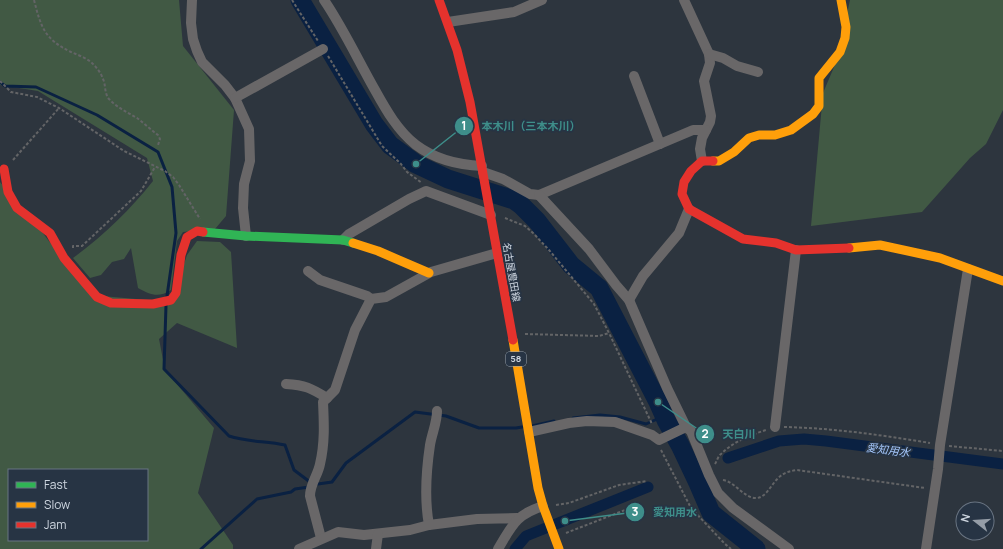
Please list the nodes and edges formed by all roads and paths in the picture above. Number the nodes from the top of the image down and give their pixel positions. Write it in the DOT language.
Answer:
graph roads {
  1 [pos="34,0"];
  2 [pos="192,0"];
  3 [pos="292,0"];
  4 [pos="324,0"];
  5 [pos="439,0"];
  6 [pos="542,0"];
  7 [pos="684,0"];
  8 [pos="841,0"];
  9 [pos="448,22"];
  10 [pos="323,49"];
  11 [pos="709,54"];
  12 [pos="758,72"];
  13 [pos="634,76"];
  14 [pos="0,81"];
  15 [pos="235,98"];
  16 [pos="59,108"];
  17 [pos="706,130"];
  18 [pos="660,144"];
  19 [pos="158,145"];
  20 [pos="702,161"];
  21 [pos="155,167"];
  22 [pos="4,169"];
  23 [pos="483,172"];
  24 [pos="429,191"];
  25 [pos="538,195"];
  26 [pos="689,209"];
  27 [pos="490,211"];
  28 [pos="208,232"];
  29 [pos="246,236"];
  30 [pos="343,240"];
  31 [pos="796,250"];
  32 [pos="497,253"];
  33 [pos="68,263"];
  34 [pos="968,269"];
  35 [pos="308,271"];
  36 [pos="429,274"];
  37 [pos="1003,281"];
  38 [pos="371,299"];
  39 [pos="629,300"];
  40 [pos="512,333"];
  41 [pos="609,333"];
  42 [pos="286,384"];
  43 [pos="327,398"];
  44 [pos="437,412"];
  45 [pos="686,427"];
  46 [pos="775,427"];
  47 [pos="529,432"];
  48 [pos="655,437"];
  49 [pos="940,445"];
  50 [pos="1003,452"];
  51 [pos="707,469"];
  52 [pos="647,481"];
  53 [pos="712,482"];
  54 [pos="935,490"];
  55 [pos="544,509"];
  56 [pos="625,510"];
  57 [pos="516,520"];
  58 [pos="429,525"];
  59 [pos="378,534"];
  60 [pos="321,538"];
  61 [pos="554,538"];
  62 [pos="298,549"];
  63 [pos="376,549"];
  64 [pos="498,549"];
  65 [pos="559,549"];
  66 [pos="731,549"];
  67 [pos="789,549"];
  68 [pos="926,549"];
  1 -- 19 [label="path"];
  2 -- 15 [label="street"];
  3 -- 10 [label="path"];
  4 -- 23 [label="street"];
  5 -- 9 [label="street, 名古屋豊田線 / 58"];
  6 -- 9 [label="street"];
  7 -- 11 [label="street"];
  8 -- 20 [label="street"];
  9 -- 23 [label="street, 名古屋豊田線 / 58"];
  10 -- 15 [label="street"];
  10 -- 24 [label="path"];
  11 -- 12 [label="street"];
  11 -- 17 [label="street"];
  13 -- 18 [label="street"];
  14 -- 16 [label="path"];
  15 -- 29 [label="street"];
  16 -- 21 [label="path"];
  16 -- 22 [label="path"];
  17 -- 18 [label="street"];
  17 -- 20 [label="street"];
  18 -- 25 [label="street"];
  20 -- 26 [label="street"];
  21 -- 28 [label="path"];
  21 -- 33 [label="path"];
  22 -- 33 [label="street"];
  23 -- 25 [label="street"];
  23 -- 27 [label="street, 名古屋豊田線 / 58"];
  24 -- 27 [label="street"];
  24 -- 30 [label="street"];
  25 -- 39 [label="street"];
  26 -- 31 [label="street"];
  26 -- 39 [label="street"];
  27 -- 32 [label="street, 名古屋豊田線 / 58"];
  27 -- 41 [label="path"];
  28 -- 29 [label="street"];
  28 -- 33 [label="street"];
  29 -- 30 [label="street"];
  30 -- 36 [label="street"];
  31 -- 34 [label="street"];
  31 -- 46 [label="street"];
  32 -- 36 [label="street"];
  32 -- 40 [label="street, 名古屋豊田線 / 58"];
  34 -- 37 [label="street"];
  34 -- 49 [label="street"];
  35 -- 38 [label="street"];
  36 -- 38 [label="street"];
  38 -- 43 [label="street"];
  39 -- 45 [label="street"];
  40 -- 41 [label="path"];
  40 -- 47 [label="street, 名古屋豊田線 / 58"];
  41 -- 48 [label="path"];
  42 -- 43 [label="street"];
  43 -- 60 [label="street"];
  44 -- 58 [label="street"];
  45 -- 48 [label="street"];
  45 -- 51 [label="street"];
  46 -- 49 [label="path"];
  46 -- 51 [label="path"];
  47 -- 48 [label="street"];
  47 -- 55 [label="street, 名古屋豊田線 / 58"];
  48 -- 66 [label="path"];
  49 -- 50 [label="path"];
  49 -- 54 [label="street"];
  51 -- 53 [label="street"];
  52 -- 55 [label="path"];
  53 -- 54 [label="path"];
  53 -- 67 [label="street"];
  54 -- 68 [label="street"];
  55 -- 57 [label="street"];
  55 -- 61 [label="street, 名古屋豊田線 / 58"];
  56 -- 61 [label="path"];
  57 -- 58 [label="street"];
  57 -- 64 [label="street"];
  58 -- 59 [label="street"];
  59 -- 60 [label="street"];
  59 -- 63 [label="street"];
  60 -- 62 [label="street"];
  61 -- 65 [label="street, 名古屋豊田線 / 58"];
}
